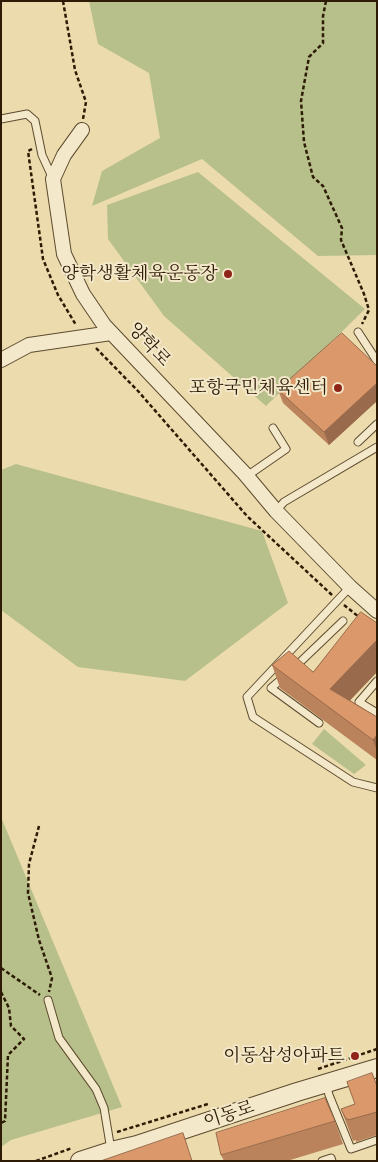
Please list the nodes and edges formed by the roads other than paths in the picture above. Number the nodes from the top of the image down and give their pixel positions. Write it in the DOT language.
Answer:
graph roads {
  1 [pos="1,120"];
  2 [pos="82,130"];
  3 [pos="53,179"];
  4 [pos="358,332"];
  5 [pos="111,333"];
  6 [pos="1,360"];
  7 [pos="377,361"];
  8 [pos="377,424"];
  9 [pos="273,428"];
  10 [pos="358,442"];
  11 [pos="377,447"];
  12 [pos="247,476"];
  13 [pos="276,511"];
  14 [pos="350,587"];
  15 [pos="377,611"];
  16 [pos="343,621"];
  17 [pos="286,655"];
  18 [pos="295,667"];
  19 [pos="377,681"];
  20 [pos="377,713"];
  21 [pos="319,724"];
  22 [pos="377,788"];
  23 [pos="48,1000"];
  24 [pos="377,1068"];
  25 [pos="322,1076"];
  26 [pos="377,1140"];
  27 [pos="110,1143"];
  28 [pos="76,1154"];
  29 [pos="322,1161"];
  30 [pos="332,1161"];
  1 -- 3 [label="lane"];
  2 -- 3 [label="street"];
  3 -- 5 [label="street, 양학로"];
  4 -- 7 [label="lane"];
  5 -- 6 [label="street"];
  5 -- 12 [label="street, 양학로"];
  8 -- 10 [label="lane"];
  9 -- 12 [label="lane"];
  11 -- 13 [label="lane"];
  12 -- 13 [label="street, 양학로"];
  13 -- 14 [label="street, 양학로"];
  14 -- 15 [label="street, 양학로"];
  14 -- 17 [label="lane"];
  16 -- 18 [label="lane"];
  17 -- 18 [label="lane"];
  17 -- 22 [label="lane"];
  18 -- 21 [label="lane"];
  19 -- 20 [label="lane"];
  23 -- 27 [label="lane"];
  24 -- 25 [label="street, 이동로"];
  25 -- 26 [label="lane"];
  25 -- 27 [label="street, 이동로"];
  27 -- 28 [label="street, 이동로"];
  29 -- 30 [label="lane"];
}
